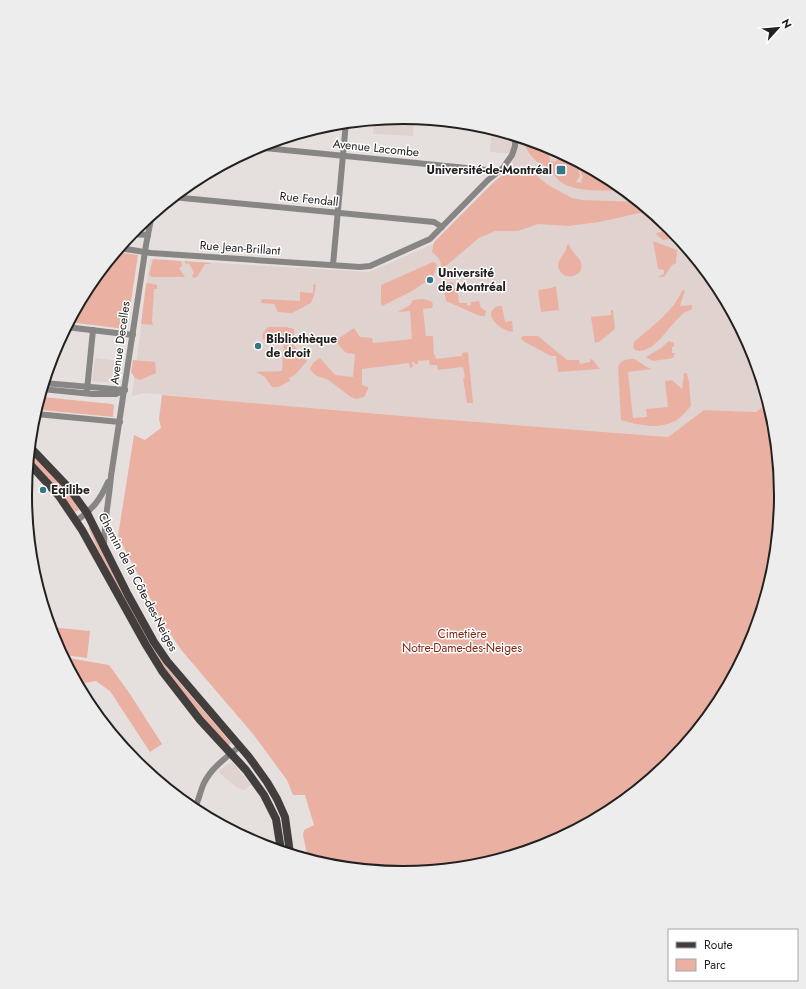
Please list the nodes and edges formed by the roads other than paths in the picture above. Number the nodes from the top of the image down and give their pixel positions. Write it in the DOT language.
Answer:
graph roads {
  1 [pos="345,129"];
  2 [pos="515,141"];
  3 [pos="270,149"];
  4 [pos="343,156"];
  5 [pos="494,174"];
  6 [pos="180,198"];
  7 [pos="337,213"];
  8 [pos="150,223"];
  9 [pos="442,227"];
  10 [pos="139,234"];
  11 [pos="148,235"];
  12 [pos="125,249"];
  13 [pos="145,252"];
  14 [pos="333,265"];
  15 [pos="71,328"];
  16 [pos="93,330"];
  17 [pos="133,335"];
  18 [pos="49,383"];
  19 [pos="87,386"];
  20 [pos="48,390"];
  21 [pos="125,390"];
  22 [pos="86,393"];
  23 [pos="41,414"];
  24 [pos="120,422"];
  25 [pos="35,452"];
  26 [pos="33,468"];
  27 [pos="111,476"];
  28 [pos="87,513"];
  29 [pos="76,521"];
  30 [pos="104,546"];
  31 [pos="240,746"];
  32 [pos="231,754"];
  33 [pos="197,803"];
  34 [pos="280,845"];
  35 [pos="289,848"];
  1 -- 4 [label="street"];
  2 -- 5 [label="street, Rue Jean-Brillant"];
  3 -- 4 [label="street, Avenue Lacombe"];
  4 -- 5 [label="street, Avenue Lacombe"];
  4 -- 7 [label="street"];
  5 -- 9 [label="street, Rue Jean-Brillant"];
  6 -- 7 [label="street, Rue Fendall"];
  7 -- 9 [label="street, Rue Fendall"];
  7 -- 14 [label="street"];
  8 -- 11 [label="street, Avenue Decelles"];
  9 -- 14 [label="street, Rue Jean-Brillant"];
  10 -- 11 [label="street"];
  11 -- 13 [label="street, Avenue Decelles"];
  12 -- 13 [label="street, Rue Jean-Brillant"];
  13 -- 14 [label="street, Rue Jean-Brillant"];
  13 -- 17 [label="street, Avenue Decelles"];
  15 -- 16 [label="street"];
  16 -- 17 [label="street"];
  16 -- 19 [label="street"];
  17 -- 21 [label="street, Avenue Decelles"];
  18 -- 19 [label="street"];
  19 -- 21 [label="street"];
  19 -- 22 [label="street"];
  20 -- 22 [label="street"];
  21 -- 22 [label="street"];
  21 -- 24 [label="street, Avenue Decelles"];
  23 -- 24 [label="street"];
  24 -- 27 [label="street, Avenue Decelles"];
  25 -- 28 [label="main road, Chemin de la Côte-des-Neiges"];
  26 -- 29 [label="main road, Chemin de la Côte-des-Neiges"];
  27 -- 28 [label="street, Avenue Decelles"];
  27 -- 30 [label="street, Avenue Decelles"];
  28 -- 29 [label="street, Avenue Decelles"];
  28 -- 30 [label="main road, Chemin de la Côte-des-Neiges"];
  29 -- 32 [label="main road, Chemin de la Côte-des-Neiges"];
  30 -- 31 [label="main road, Chemin de la Côte-des-Neiges"];
  31 -- 32 [label="street"];
  31 -- 35 [label="main road, Chemin de la Côte-des-Neiges"];
  32 -- 33 [label="street"];
  32 -- 34 [label="main road, Chemin de la Côte-des-Neiges"];
}
